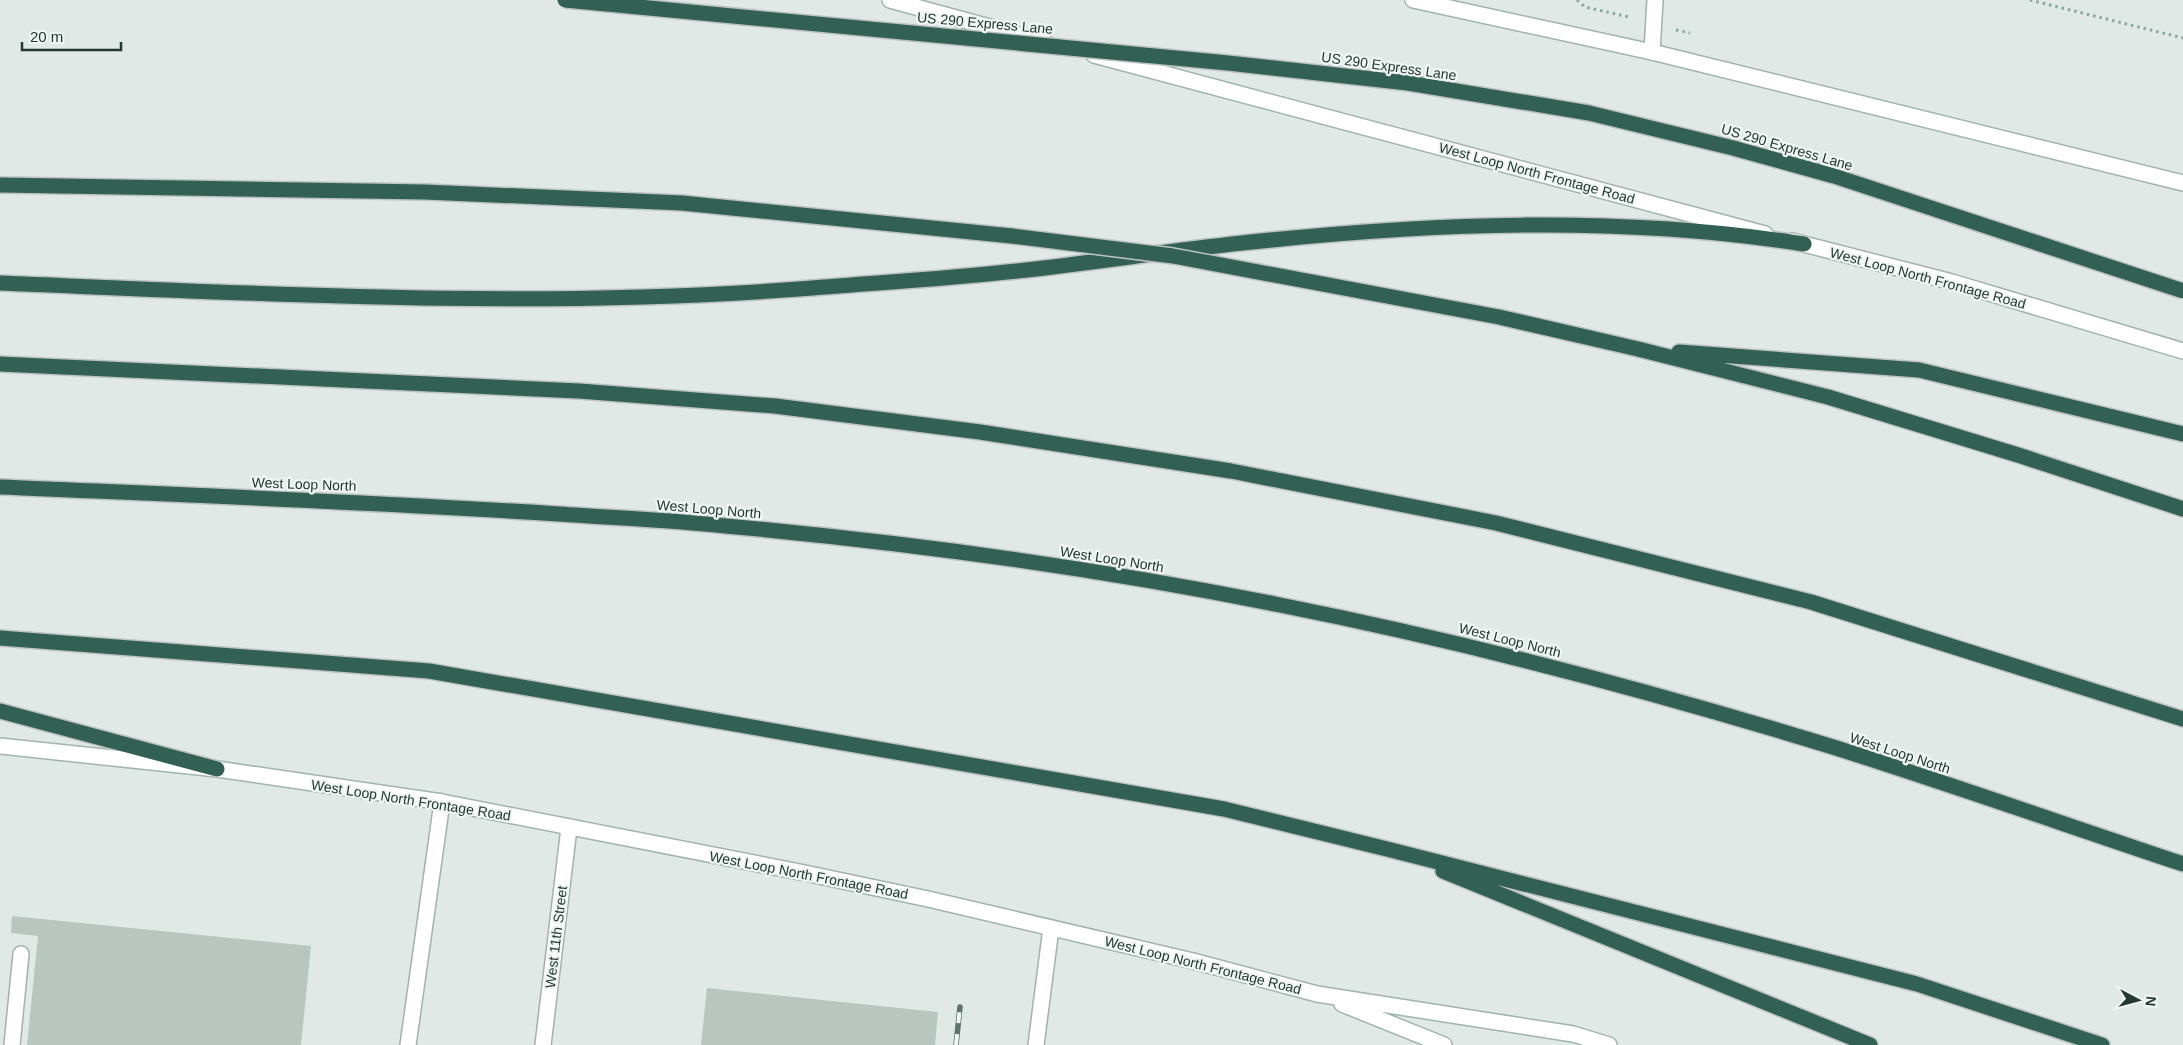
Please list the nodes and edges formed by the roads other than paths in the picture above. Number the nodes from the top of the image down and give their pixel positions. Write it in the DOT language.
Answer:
graph roads {
  1 [pos="565,0"];
  2 [pos="890,0"];
  3 [pos="1413,0"];
  4 [pos="1655,0"];
  5 [pos="1652,52"];
  6 [pos="2183,183"];
  7 [pos="0,185"];
  8 [pos="1804,244"];
  9 [pos="0,283"];
  10 [pos="2183,291"];
  11 [pos="1638,349"];
  12 [pos="2183,351"];
  13 [pos="0,364"];
  14 [pos="2183,434"];
  15 [pos="0,487"];
  16 [pos="2183,509"];
  17 [pos="0,638"];
  18 [pos="0,711"];
  19 [pos="2183,719"];
  20 [pos="0,746"];
  21 [pos="217,769"];
  22 [pos="442,802"];
  23 [pos="569,828"];
  24 [pos="1391,850"];
  25 [pos="2183,864"];
  26 [pos="1051,928"];
  27 [pos="22,954"];
  28 [pos="1317,994"];
  29 [pos="12,1045"];
  30 [pos="408,1045"];
  31 [pos="543,1045"];
  32 [pos="1036,1045"];
  33 [pos="1444,1045"];
  34 [pos="1610,1045"];
  35 [pos="1870,1045"];
  36 [pos="2102,1045"];
  1 -- 10 [label="highway, US 290 Express Lane, bridge"];
  2 -- 8 [label="main road, West Loop North Frontage Road"];
  3 -- 5 [label="main road"];
  4 -- 5 [label="main road"];
  5 -- 6 [label="main road"];
  7 -- 11 [label="highway, bridge"];
  8 -- 9 [label="highway"];
  8 -- 12 [label="main road, West Loop North Frontage Road"];
  11 -- 14 [label="highway"];
  11 -- 16 [label="highway"];
  13 -- 19 [label="highway"];
  15 -- 25 [label="highway, West Loop North"];
  17 -- 24 [label="highway"];
  18 -- 21 [label="highway"];
  20 -- 21 [label="main road, West Loop North Frontage Road"];
  21 -- 22 [label="main road, West Loop North Frontage Road"];
  22 -- 23 [label="main road, West Loop North Frontage Road"];
  22 -- 30 [label="main road"];
  23 -- 26 [label="main road, West Loop North Frontage Road"];
  23 -- 31 [label="main road, West 11th Street"];
  24 -- 35 [label="highway"];
  24 -- 36 [label="highway"];
  26 -- 28 [label="main road, West Loop North Frontage Road"];
  26 -- 32 [label="main road"];
  27 -- 29 [label="main road"];
  28 -- 33 [label="main road"];
  28 -- 34 [label="main road, West Loop North Frontage Road"];
}
